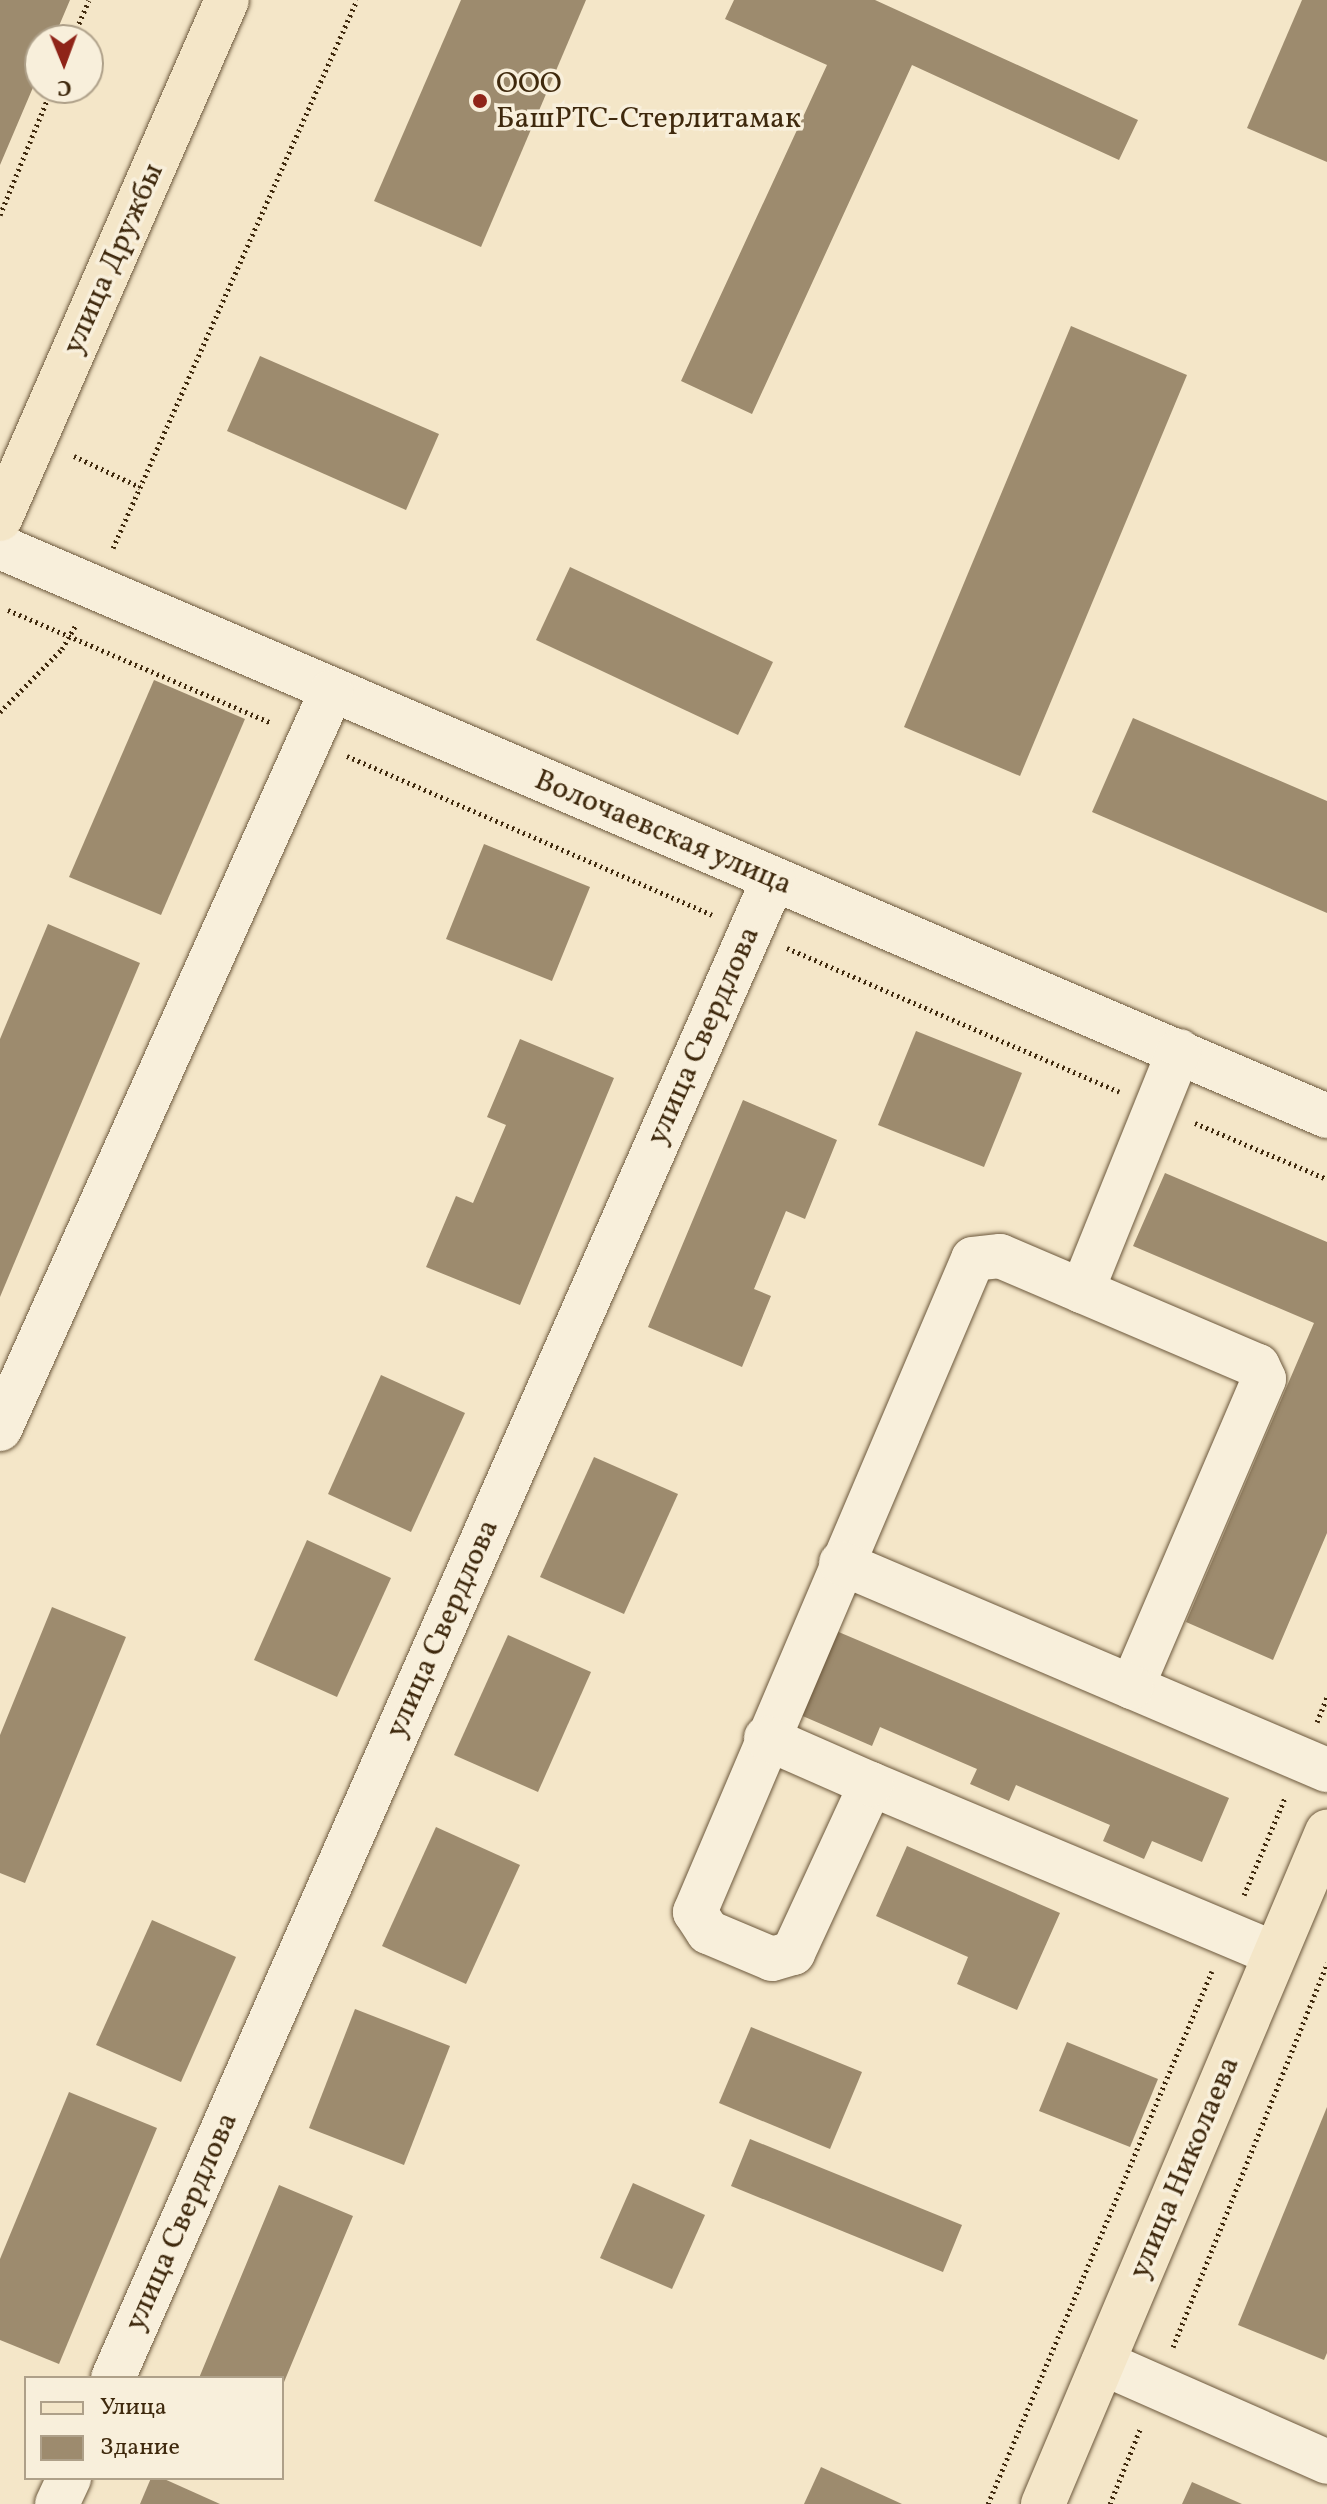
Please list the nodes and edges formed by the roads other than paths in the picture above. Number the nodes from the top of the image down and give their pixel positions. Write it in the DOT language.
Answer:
graph roads {
  1 [pos="227,0"];
  2 [pos="0,519"];
  3 [pos="0,547"];
  4 [pos="331,692"];
  5 [pos="773,880"];
  6 [pos="1179,1051"];
  7 [pos="1327,1116"];
  8 [pos="1082,1291"];
  9 [pos="0,1429"];
  10 [pos="841,1563"];
  11 [pos="1132,1687"];
  12 [pos="766,1738"];
  13 [pos="1314,1765"];
  14 [pos="871,1784"];
  15 [pos="1327,1832"];
  16 [pos="1274,1953"];
  17 [pos="1103,2363"];
  18 [pos="114,2376"];
  19 [pos="1327,2462"];
  20 [pos="68,2480"];
  21 [pos="57,2504"];
  22 [pos="1043,2504"];
  1 -- 2 [label="main road, улица Дружбы"];
  3 -- 4 [label="street, Волочаевская улица"];
  4 -- 5 [label="street, Волочаевская улица"];
  4 -- 9 [label="street"];
  5 -- 6 [label="street, Волочаевская улица"];
  5 -- 18 [label="street, улица Свердлова"];
  6 -- 7 [label="street, Волочаевская улица"];
  6 -- 8 [label="street"];
  8 -- 10 [label="street"];
  8 -- 11 [label="street"];
  10 -- 11 [label="street"];
  10 -- 12 [label="street"];
  11 -- 13 [label="street"];
  12 -- 14 [label="street"];
  12 -- 14 [label="street"];
  14 -- 16 [label="street"];
  15 -- 16 [label="main road, улица Николаева"];
  16 -- 17 [label="main road, улица Николаева"];
  17 -- 19 [label="street"];
  17 -- 22 [label="main road, улица Николаева"];
  20 -- 21 [label="street"];
}
